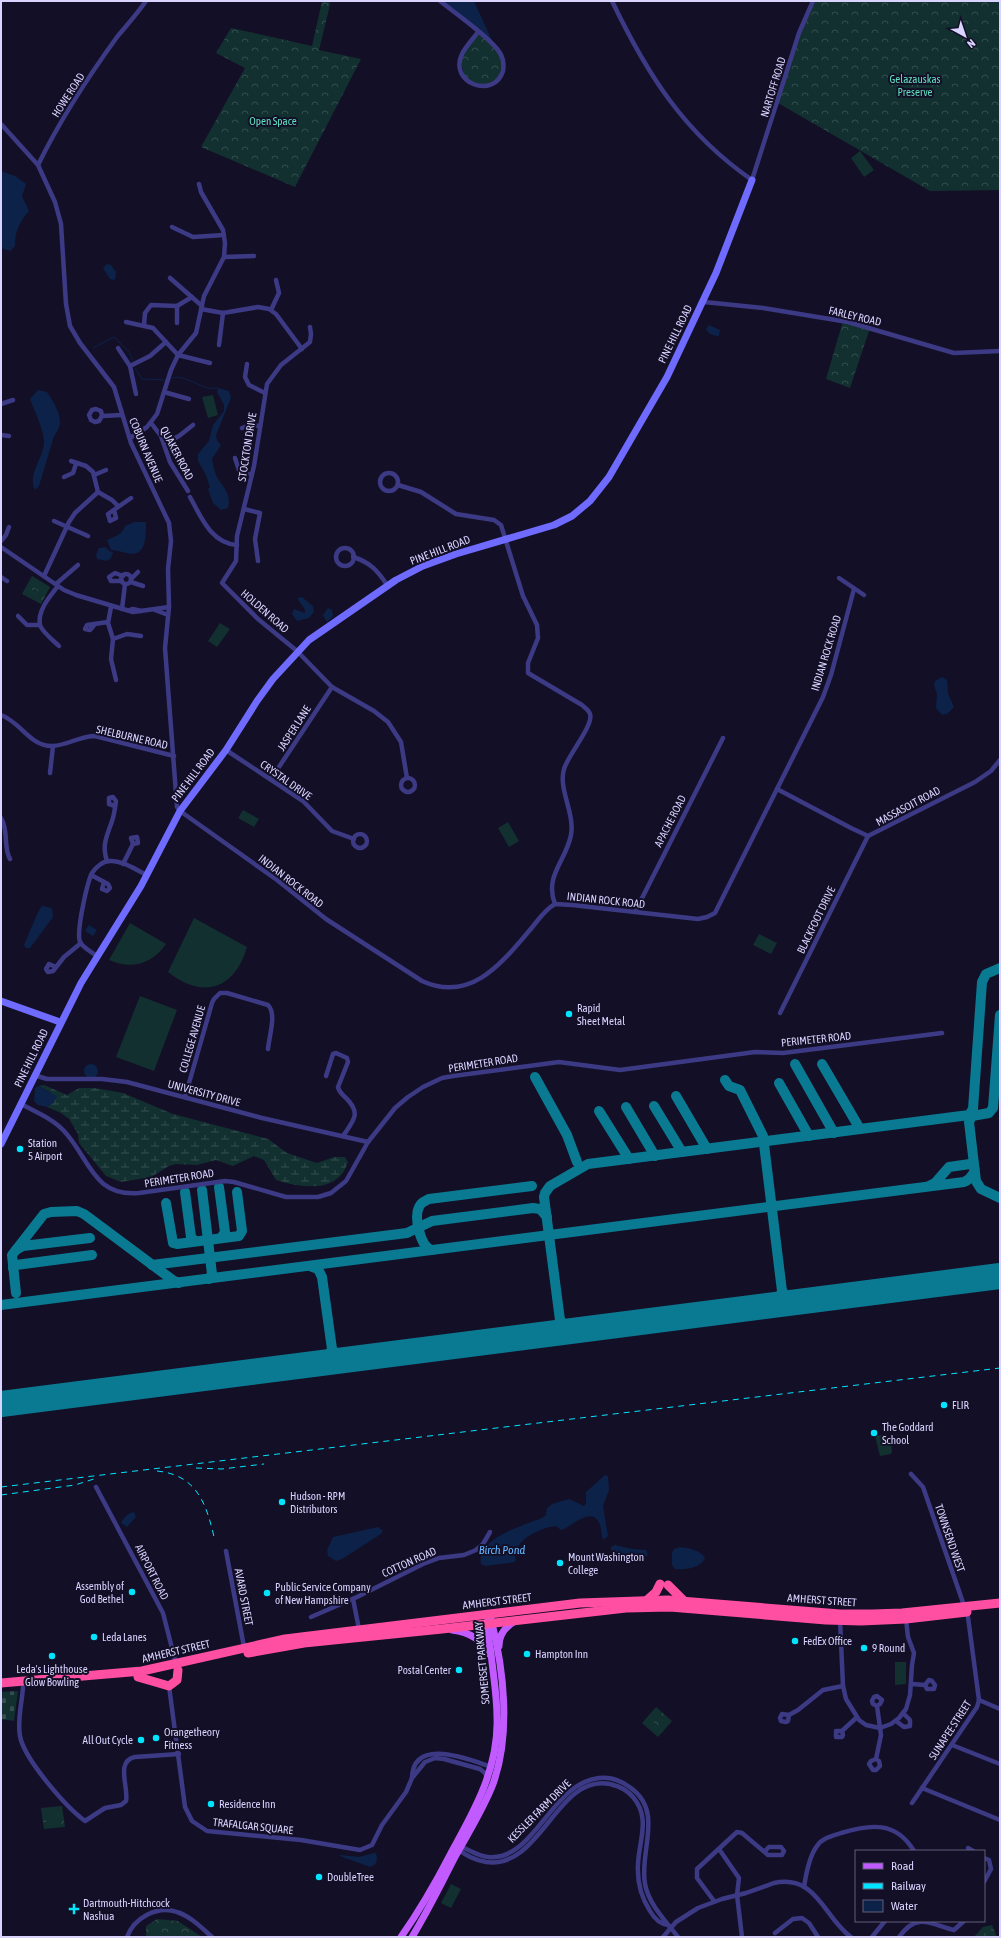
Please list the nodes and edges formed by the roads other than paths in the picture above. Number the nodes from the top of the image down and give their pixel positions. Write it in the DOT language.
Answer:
graph roads {
  1 [pos="146,1"];
  2 [pos="440,1"];
  3 [pos="612,1"];
  4 [pos="813,1"];
  5 [pos="478,32"];
  6 [pos="1,124"];
  7 [pos="38,164"];
  8 [pos="752,180"];
  9 [pos="199,184"];
  10 [pos="172,227"];
  11 [pos="224,235"];
  12 [pos="254,256"];
  13 [pos="224,257"];
  14 [pos="170,278"];
  15 [pos="276,280"];
  16 [pos="192,297"];
  17 [pos="704,302"];
  18 [pos="177,306"];
  19 [pos="201,308"];
  20 [pos="271,310"];
  21 [pos="224,313"];
  22 [pos="126,322"];
  23 [pos="177,323"];
  24 [pos="144,325"];
  25 [pos="310,327"];
  26 [pos="166,342"];
  27 [pos="219,345"];
  28 [pos="118,348"];
  29 [pos="302,349"];
  30 [pos="1000,351"];
  31 [pos="178,355"];
  32 [pos="210,364"];
  33 [pos="247,364"];
  34 [pos="130,366"];
  35 [pos="164,392"];
  36 [pos="265,393"];
  37 [pos="136,394"];
  38 [pos="189,399"];
  39 [pos="13,400"];
  40 [pos="1,404"];
  41 [pos="122,415"];
  42 [pos="102,416"];
  43 [pos="151,423"];
  44 [pos="193,425"];
  45 [pos="260,426"];
  46 [pos="242,428"];
  47 [pos="1,435"];
  48 [pos="9,436"];
  49 [pos="130,438"];
  50 [pos="164,444"];
  51 [pos="235,458"];
  52 [pos="106,470"];
  53 [pos="94,475"];
  54 [pos="252,475"];
  55 [pos="64,477"];
  56 [pos="398,485"];
  57 [pos="188,491"];
  58 [pos="98,492"];
  59 [pos="190,497"];
  60 [pos="131,498"];
  61 [pos="244,509"];
  62 [pos="54,521"];
  63 [pos="68,526"];
  64 [pos="9,527"];
  65 [pos="88,536"];
  66 [pos="506,539"];
  67 [pos="1,541"];
  68 [pos="237,545"];
  69 [pos="1,546"];
  70 [pos="353,557"];
  71 [pos="258,561"];
  72 [pos="78,565"];
  73 [pos="138,572"];
  74 [pos="44,576"];
  75 [pos="1,578"];
  76 [pos="839,578"];
  77 [pos="131,580"];
  78 [pos="7,581"];
  79 [pos="123,581"];
  80 [pos="222,583"];
  81 [pos="57,585"];
  82 [pos="387,585"];
  83 [pos="143,586"];
  84 [pos="854,589"];
  85 [pos="864,594"];
  86 [pos="111,607"];
  87 [pos="169,607"];
  88 [pos="122,609"];
  89 [pos="155,610"];
  90 [pos="168,615"];
  91 [pos="18,616"];
  92 [pos="108,622"];
  93 [pos="95,624"];
  94 [pos="40,625"];
  95 [pos="141,636"];
  96 [pos="113,639"];
  97 [pos="58,646"];
  98 [pos="297,651"];
  99 [pos="116,680"];
  100 [pos="332,687"];
  101 [pos="1,715"];
  102 [pos="723,738"];
  103 [pos="53,746"];
  104 [pos="226,750"];
  105 [pos="174,756"];
  106 [pos="1000,760"];
  107 [pos="50,773"];
  108 [pos="407,778"];
  109 [pos="271,780"];
  110 [pos="777,789"];
  111 [pos="115,806"];
  112 [pos="180,811"];
  113 [pos="1,818"];
  114 [pos="868,836"];
  115 [pos="354,839"];
  116 [pos="133,844"];
  117 [pos="10,860"];
  118 [pos="107,861"];
  119 [pos="123,864"];
  120 [pos="91,875"];
  121 [pos="147,876"];
  122 [pos="104,882"];
  123 [pos="555,904"];
  124 [pos="635,912"];
  125 [pos="81,943"];
  126 [pos="97,956"];
  127 [pos="56,967"];
  128 [pos="1,1001"];
  129 [pos="780,1013"];
  130 [pos="60,1022"];
  131 [pos="942,1033"];
  132 [pos="268,1049"];
  133 [pos="34,1075"];
  134 [pos="326,1076"];
  135 [pos="185,1096"];
  136 [pos="21,1104"];
  137 [pos="344,1136"];
  138 [pos="368,1142"];
  139 [pos="1,1144"];
  140 [pos="911,1474"];
  141 [pos="96,1488"];
  142 [pos="490,1532"];
  143 [pos="226,1551"];
  144 [pos="352,1599"];
  145 [pos="647,1600"];
  146 [pos="684,1601"];
  147 [pos="1000,1603"];
  148 [pos="1000,1609"];
  149 [pos="965,1610"];
  150 [pos="489,1614"];
  151 [pos="312,1617"];
  152 [pos="906,1619"];
  153 [pos="840,1620"];
  154 [pos="517,1621"];
  155 [pos="490,1624"];
  156 [pos="359,1629"];
  157 [pos="442,1629"];
  158 [pos="244,1647"];
  159 [pos="495,1661"];
  160 [pos="177,1667"];
  161 [pos="138,1677"];
  162 [pos="1,1683"];
  163 [pos="912,1684"];
  164 [pos="925,1685"];
  165 [pos="169,1686"];
  166 [pos="843,1686"];
  167 [pos="23,1687"];
  168 [pos="1,1688"];
  169 [pos="979,1700"];
  170 [pos="878,1706"];
  171 [pos="1000,1708"];
  172 [pos="903,1714"];
  173 [pos="789,1715"];
  174 [pos="856,1718"];
  175 [pos="896,1721"];
  176 [pos="880,1728"];
  177 [pos="842,1731"];
  178 [pos="952,1744"];
  179 [pos="179,1754"];
  180 [pos="876,1759"];
  181 [pos="1000,1764"];
  182 [pos="494,1767"];
  183 [pos="412,1778"];
  184 [pos="487,1781"];
  185 [pos="922,1788"];
  186 [pos="912,1803"];
  187 [pos="1000,1820"];
  188 [pos="459,1847"];
  189 [pos="968,1848"];
  190 [pos="719,1849"];
  191 [pos="913,1850"];
  192 [pos="971,1850"];
  193 [pos="765,1851"];
  194 [pos="985,1859"];
  195 [pos="985,1880"];
  196 [pos="804,1887"];
  197 [pos="737,1895"];
  198 [pos="714,1901"];
  199 [pos="884,1922"];
  200 [pos="918,1922"];
  201 [pos="924,1922"];
  202 [pos="963,1922"];
  203 [pos="669,1926"];
  204 [pos="954,1930"];
  205 [pos="774,1933"];
  206 [pos="127,1937"];
  207 [pos="212,1937"];
  208 [pos="401,1937"];
  209 [pos="412,1937"];
  210 [pos="663,1937"];
  211 [pos="678,1937"];
  212 [pos="742,1937"];
  213 [pos="818,1937"];
  214 [pos="851,1937"];
  215 [pos="872,1937"];
  216 [pos="899,1937"];
  217 [pos="952,1937"];
  1 -- 7 [label="street, HOWE ROAD"];
  2 -- 5 [label="street"];
  3 -- 8 [label="street"];
  4 -- 8 [label="street, NARTOFF ROAD"];
  5 -- 5 [label="street"];
  6 -- 7 [label="street, COBURN AVENUE"];
  7 -- 41 [label="street, COBURN AVENUE"];
  8 -- 17 [label="street, PINE HILL ROAD"];
  9 -- 11 [label="street"];
  10 -- 11 [label="street"];
  11 -- 13 [label="street"];
  12 -- 13 [label="street"];
  13 -- 19 [label="street"];
  14 -- 16 [label="street"];
  15 -- 20 [label="street"];
  16 -- 18 [label="street"];
  16 -- 19 [label="street"];
  17 -- 30 [label="street, FARLEY ROAD"];
  17 -- 66 [label="street, PINE HILL ROAD"];
  18 -- 23 [label="street"];
  18 -- 24 [label="street"];
  19 -- 21 [label="street"];
  19 -- 31 [label="street"];
  20 -- 21 [label="street"];
  20 -- 29 [label="street"];
  21 -- 27 [label="street"];
  22 -- 24 [label="street"];
  24 -- 26 [label="street"];
  25 -- 29 [label="street, STOCKTON DRIVE"];
  26 -- 31 [label="street"];
  26 -- 34 [label="street"];
  28 -- 34 [label="street"];
  29 -- 36 [label="street, STOCKTON DRIVE"];
  31 -- 32 [label="street"];
  31 -- 35 [label="street"];
  33 -- 36 [label="street"];
  34 -- 37 [label="street"];
  35 -- 38 [label="street"];
  35 -- 43 [label="street"];
  36 -- 45 [label="street, STOCKTON DRIVE"];
  39 -- 40 [label="street"];
  41 -- 42 [label="street"];
  41 -- 49 [label="street, COBURN AVENUE"];
  43 -- 49 [label="street"];
  43 -- 50 [label="street, QUAKER ROAD"];
  44 -- 50 [label="street"];
  45 -- 46 [label="street"];
  45 -- 54 [label="street, STOCKTON DRIVE"];
  47 -- 48 [label="street"];
  49 -- 87 [label="street, COBURN AVENUE"];
  50 -- 57 [label="street, QUAKER ROAD"];
  51 -- 54 [label="street"];
  52 -- 53 [label="street"];
  53 -- 55 [label="street"];
  53 -- 58 [label="street"];
  54 -- 61 [label="street, STOCKTON DRIVE"];
  56 -- 66 [label="street"];
  58 -- 60 [label="street"];
  58 -- 63 [label="street"];
  59 -- 68 [label="street"];
  61 -- 68 [label="street, STOCKTON DRIVE"];
  61 -- 71 [label="street"];
  62 -- 63 [label="street"];
  63 -- 65 [label="street"];
  63 -- 74 [label="street"];
  64 -- 67 [label="street"];
  66 -- 82 [label="street, PINE HILL ROAD"];
  66 -- 123 [label="street"];
  68 -- 80 [label="street, STOCKTON DRIVE"];
  69 -- 74 [label="street"];
  70 -- 82 [label="street"];
  72 -- 81 [label="street"];
  73 -- 77 [label="street"];
  74 -- 81 [label="street"];
  75 -- 78 [label="street"];
  76 -- 84 [label="street"];
  77 -- 79 [label="street"];
  77 -- 79 [label="street"];
  77 -- 83 [label="street"];
  79 -- 88 [label="street"];
  80 -- 98 [label="street, HOLDEN ROAD"];
  81 -- 86 [label="street"];
  81 -- 94 [label="street"];
  82 -- 98 [label="street, PINE HILL ROAD"];
  84 -- 85 [label="street"];
  84 -- 110 [label="street, INDIAN ROCK ROAD"];
  86 -- 88 [label="street"];
  86 -- 92 [label="street"];
  87 -- 89 [label="street"];
  87 -- 90 [label="street, COBURN AVENUE"];
  88 -- 89 [label="street"];
  89 -- 90 [label="street"];
  90 -- 105 [label="street, COBURN AVENUE"];
  91 -- 94 [label="street"];
  92 -- 93 [label="street"];
  92 -- 96 [label="street"];
  94 -- 97 [label="street"];
  95 -- 96 [label="street"];
  96 -- 99 [label="street"];
  98 -- 100 [label="street, HOLDEN ROAD"];
  98 -- 104 [label="street, PINE HILL ROAD"];
  100 -- 108 [label="street, HOLDEN ROAD"];
  100 -- 109 [label="street, JASPER LANE"];
  101 -- 103 [label="street"];
  102 -- 124 [label="street, APACHE ROAD"];
  103 -- 105 [label="street, SHELBURNE ROAD"];
  103 -- 107 [label="street"];
  104 -- 109 [label="street, CRYSTAL DRIVE"];
  104 -- 112 [label="street, PINE HILL ROAD"];
  105 -- 112 [label="street, COBURN AVENUE"];
  106 -- 114 [label="street, MASSASOIT ROAD"];
  109 -- 115 [label="street, CRYSTAL DRIVE"];
  110 -- 114 [label="street, MASSASOIT ROAD"];
  110 -- 124 [label="street, INDIAN ROCK ROAD"];
  111 -- 118 [label="street"];
  112 -- 121 [label="street, PINE HILL ROAD"];
  112 -- 123 [label="street, INDIAN ROCK ROAD"];
  113 -- 117 [label="street"];
  114 -- 129 [label="street, BLACKFOOT DRIVE"];
  116 -- 119 [label="street"];
  118 -- 119 [label="street"];
  118 -- 120 [label="street"];
  119 -- 121 [label="street"];
  120 -- 122 [label="street"];
  120 -- 125 [label="street"];
  121 -- 126 [label="street, PINE HILL ROAD"];
  123 -- 124 [label="street, INDIAN ROCK ROAD"];
  125 -- 126 [label="street"];
  125 -- 127 [label="street"];
  126 -- 130 [label="street, PINE HILL ROAD"];
  128 -- 130 [label="street"];
  130 -- 133 [label="street, PINE HILL ROAD"];
  131 -- 138 [label="street, PERIMETER ROAD"];
  132 -- 135 [label="street, COLLEGE AVENUE"];
  133 -- 135 [label="street, UNIVERSITY DRIVE"];
  133 -- 136 [label="street, PINE HILL ROAD"];
  134 -- 137 [label="street"];
  135 -- 137 [label="street, UNIVERSITY DRIVE"];
  136 -- 138 [label="street, PERIMETER ROAD"];
  136 -- 139 [label="street, PINE HILL ROAD"];
  137 -- 138 [label="street, UNIVERSITY DRIVE"];
  140 -- 149 [label="street, TOWNSEND WEST"];
  141 -- 160 [label="street, AIRPORT ROAD"];
  142 -- 144 [label="street, COTTON ROAD"];
  143 -- 158 [label="street, AVARD STREET"];
  144 -- 151 [label="street, COTTON ROAD"];
  144 -- 156 [label="street"];
  145 -- 146 [label="highway, AMHERST STREET"];
  145 -- 146 [label="highway"];
  145 -- 150 [label="highway, AMHERST STREET"];
  146 -- 149 [label="highway, AMHERST STREET"];
  147 -- 149 [label="highway, AMHERST STREET"];
  148 -- 149 [label="highway, AMHERST STREET"];
  149 -- 152 [label="highway, AMHERST STREET"];
  149 -- 169 [label="street, SUNAPEE STREET"];
  150 -- 155 [label="main road, SOMERSET PARKWAY"];
  150 -- 156 [label="highway, AMHERST STREET"];
  152 -- 153 [label="highway, AMHERST STREET"];
  152 -- 163 [label="street"];
  153 -- 154 [label="highway, AMHERST STREET"];
  153 -- 166 [label="street"];
  154 -- 155 [label="highway, AMHERST STREET"];
  154 -- 159 [label="main road"];
  155 -- 157 [label="highway, AMHERST STREET"];
  155 -- 159 [label="main road, SOMERSET PARKWAY"];
  156 -- 158 [label="highway, AMHERST STREET"];
  157 -- 159 [label="main road"];
  157 -- 160 [label="highway, AMHERST STREET"];
  158 -- 160 [label="highway, AMHERST STREET"];
  159 -- 182 [label="main road, SOMERSET PARKWAY"];
  160 -- 161 [label="highway, AMHERST STREET"];
  160 -- 162 [label="highway, AMHERST STREET"];
  160 -- 165 [label="highway"];
  161 -- 165 [label="highway"];
  161 -- 167 [label="highway, AMHERST STREET"];
  163 -- 164 [label="street"];
  163 -- 172 [label="street"];
  165 -- 179 [label="street, TRAFALGAR SQUARE"];
  166 -- 173 [label="street"];
  166 -- 174 [label="street"];
  167 -- 168 [label="highway, AMHERST STREET"];
  167 -- 179 [label="street"];
  169 -- 171 [label="street"];
  169 -- 178 [label="street, SUNAPEE STREET"];
  170 -- 176 [label="street"];
  172 -- 175 [label="street"];
  172 -- 175 [label="street"];
  174 -- 176 [label="street"];
  174 -- 177 [label="street"];
  175 -- 176 [label="street"];
  176 -- 180 [label="street"];
  178 -- 181 [label="street"];
  178 -- 185 [label="street, SUNAPEE STREET"];
  179 -- 183 [label="street, TRAFALGAR SQUARE"];
  182 -- 183 [label="street, TRAFALGAR SQUARE"];
  182 -- 184 [label="main road, SOMERSET PARKWAY"];
  182 -- 188 [label="main road, SOMERSET PARKWAY"];
  183 -- 184 [label="street, TRAFALGAR SQUARE"];
  184 -- 188 [label="main road, SOMERSET PARKWAY"];
  185 -- 186 [label="street, SUNAPEE STREET"];
  185 -- 187 [label="street"];
  188 -- 203 [label="street, KESSLER FARM DRIVE"];
  188 -- 208 [label="main road, SOMERSET PARKWAY"];
  188 -- 209 [label="main road, SOMERSET PARKWAY"];
  189 -- 192 [label="street"];
  190 -- 193 [label="street"];
  190 -- 197 [label="street"];
  190 -- 198 [label="street"];
  191 -- 196 [label="street"];
  194 -- 195 [label="street"];
  196 -- 197 [label="street"];
  196 -- 214 [label="street"];
  197 -- 198 [label="street"];
  197 -- 212 [label="street"];
  198 -- 203 [label="street"];
  199 -- 215 [label="street"];
  200 -- 216 [label="street"];
  201 -- 204 [label="street"];
  202 -- 204 [label="street"];
  203 -- 210 [label="street"];
  203 -- 211 [label="street, KESSLER FARM DRIVE"];
  204 -- 217 [label="street"];
  205 -- 213 [label="street"];
  206 -- 207 [label="street"];
}
